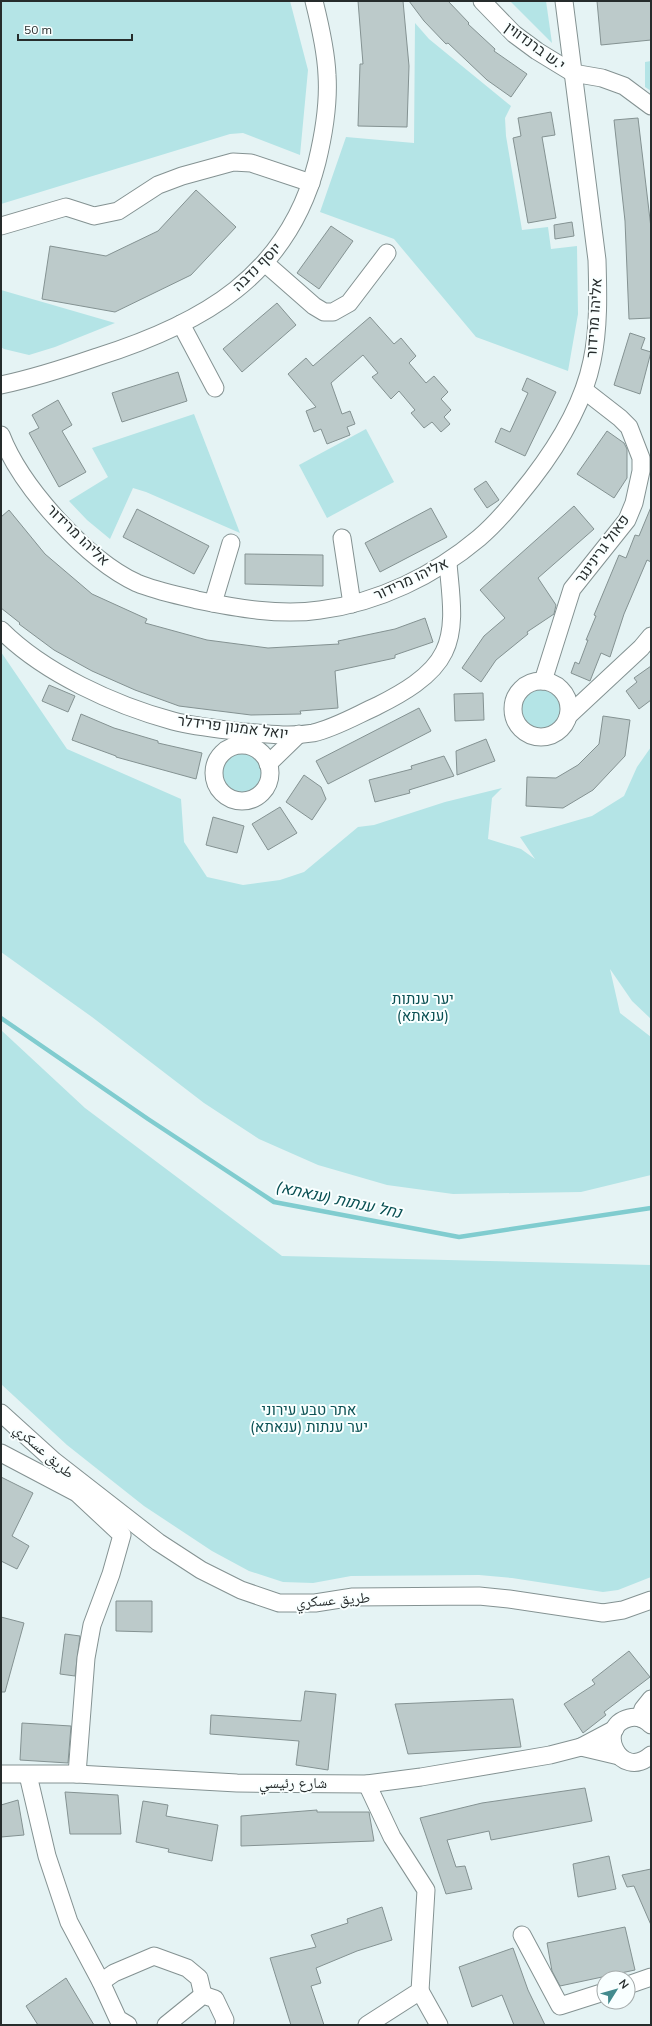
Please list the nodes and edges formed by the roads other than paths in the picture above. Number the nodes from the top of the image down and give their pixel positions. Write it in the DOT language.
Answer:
graph roads {
  1 [pos="314,1"];
  2 [pos="482,1"];
  3 [pos="564,1"];
  4 [pos="573,73"];
  5 [pos="651,106"];
  6 [pos="311,183"];
  7 [pos="1,226"];
  8 [pos="387,253"];
  9 [pos="265,264"];
  10 [pos="181,324"];
  11 [pos="1,385"];
  12 [pos="215,388"];
  13 [pos="584,390"];
  14 [pos="1,435"];
  15 [pos="342,538"];
  16 [pos="231,543"];
  17 [pos="448,563"];
  18 [pos="213,603"];
  19 [pos="352,604"];
  20 [pos="1,630"];
  21 [pos="651,636"];
  22 [pos="543,681"];
  23 [pos="568,716"];
  24 [pos="299,734"];
  25 [pos="268,764"];
  26 [pos="1,1413"];
  27 [pos="1,1453"];
  28 [pos="651,1600"];
  29 [pos="651,1699"];
  30 [pos="646,1721"];
  31 [pos="615,1729"];
  32 [pos="581,1747"];
  33 [pos="619,1756"];
  34 [pos="649,1758"];
  35 [pos="1,1774"];
  36 [pos="77,1774"];
  37 [pos="28,1775"];
  38 [pos="366,1784"];
  39 [pos="522,1935"];
  40 [pos="651,1977"];
  41 [pos="101,1982"];
  42 [pos="636,1982"];
  43 [pos="420,1991"];
  44 [pos="203,1995"];
  45 [pos="596,1995"];
  46 [pos="128,2025"];
  47 [pos="166,2025"];
  48 [pos="224,2025"];
  49 [pos="367,2025"];
  50 [pos="439,2025"];
  1 -- 6 [label="street, יוסף נדבה"];
  2 -- 4 [label="street, י.ש ברנדווין"];
  3 -- 4 [label="street, אליהו מרידור"];
  4 -- 5 [label="street"];
  4 -- 13 [label="street, אליהו מרידור"];
  6 -- 7 [label="street"];
  6 -- 9 [label="street, יוסף נדבה"];
  8 -- 9 [label="street"];
  9 -- 10 [label="street, יוסף נדבה"];
  10 -- 11 [label="street, יוסף נדבה"];
  10 -- 12 [label="street"];
  13 -- 17 [label="street, אליהו מרידור"];
  13 -- 22 [label="street, פאול גרינינגר"];
  14 -- 18 [label="street, אליהו מרידור"];
  15 -- 19 [label="street"];
  16 -- 18 [label="street"];
  17 -- 19 [label="street, אליהו מרידור"];
  17 -- 24 [label="street, יואל אמנון פרידלר"];
  18 -- 19 [label="street, אליהו מרידור"];
  20 -- 24 [label="street, יואל אמנון פרידלר"];
  21 -- 23 [label="street"];
  22 -- 23 [label="street"];
  22 -- 23 [label="street"];
  24 -- 25 [label="street"];
  26 -- 28 [label="street, طريق عسكري"];
  27 -- 36 [label="street"];
  29 -- 30 [label="street"];
  30 -- 31 [label="street"];
  31 -- 32 [label="street"];
  31 -- 33 [label="street"];
  32 -- 33 [label="street"];
  32 -- 38 [label="street, شارع رئيسي"];
  33 -- 34 [label="street"];
  35 -- 37 [label="street, شارع رئيسي"];
  36 -- 37 [label="street, شارع رئيسي"];
  36 -- 38 [label="street, شارع رئيسي"];
  37 -- 41 [label="street"];
  38 -- 43 [label="street"];
  39 -- 45 [label="street"];
  40 -- 42 [label="street"];
  41 -- 44 [label="street"];
  41 -- 46 [label="street"];
  43 -- 49 [label="street"];
  43 -- 50 [label="street"];
  44 -- 47 [label="street"];
  44 -- 48 [label="street"];
}
